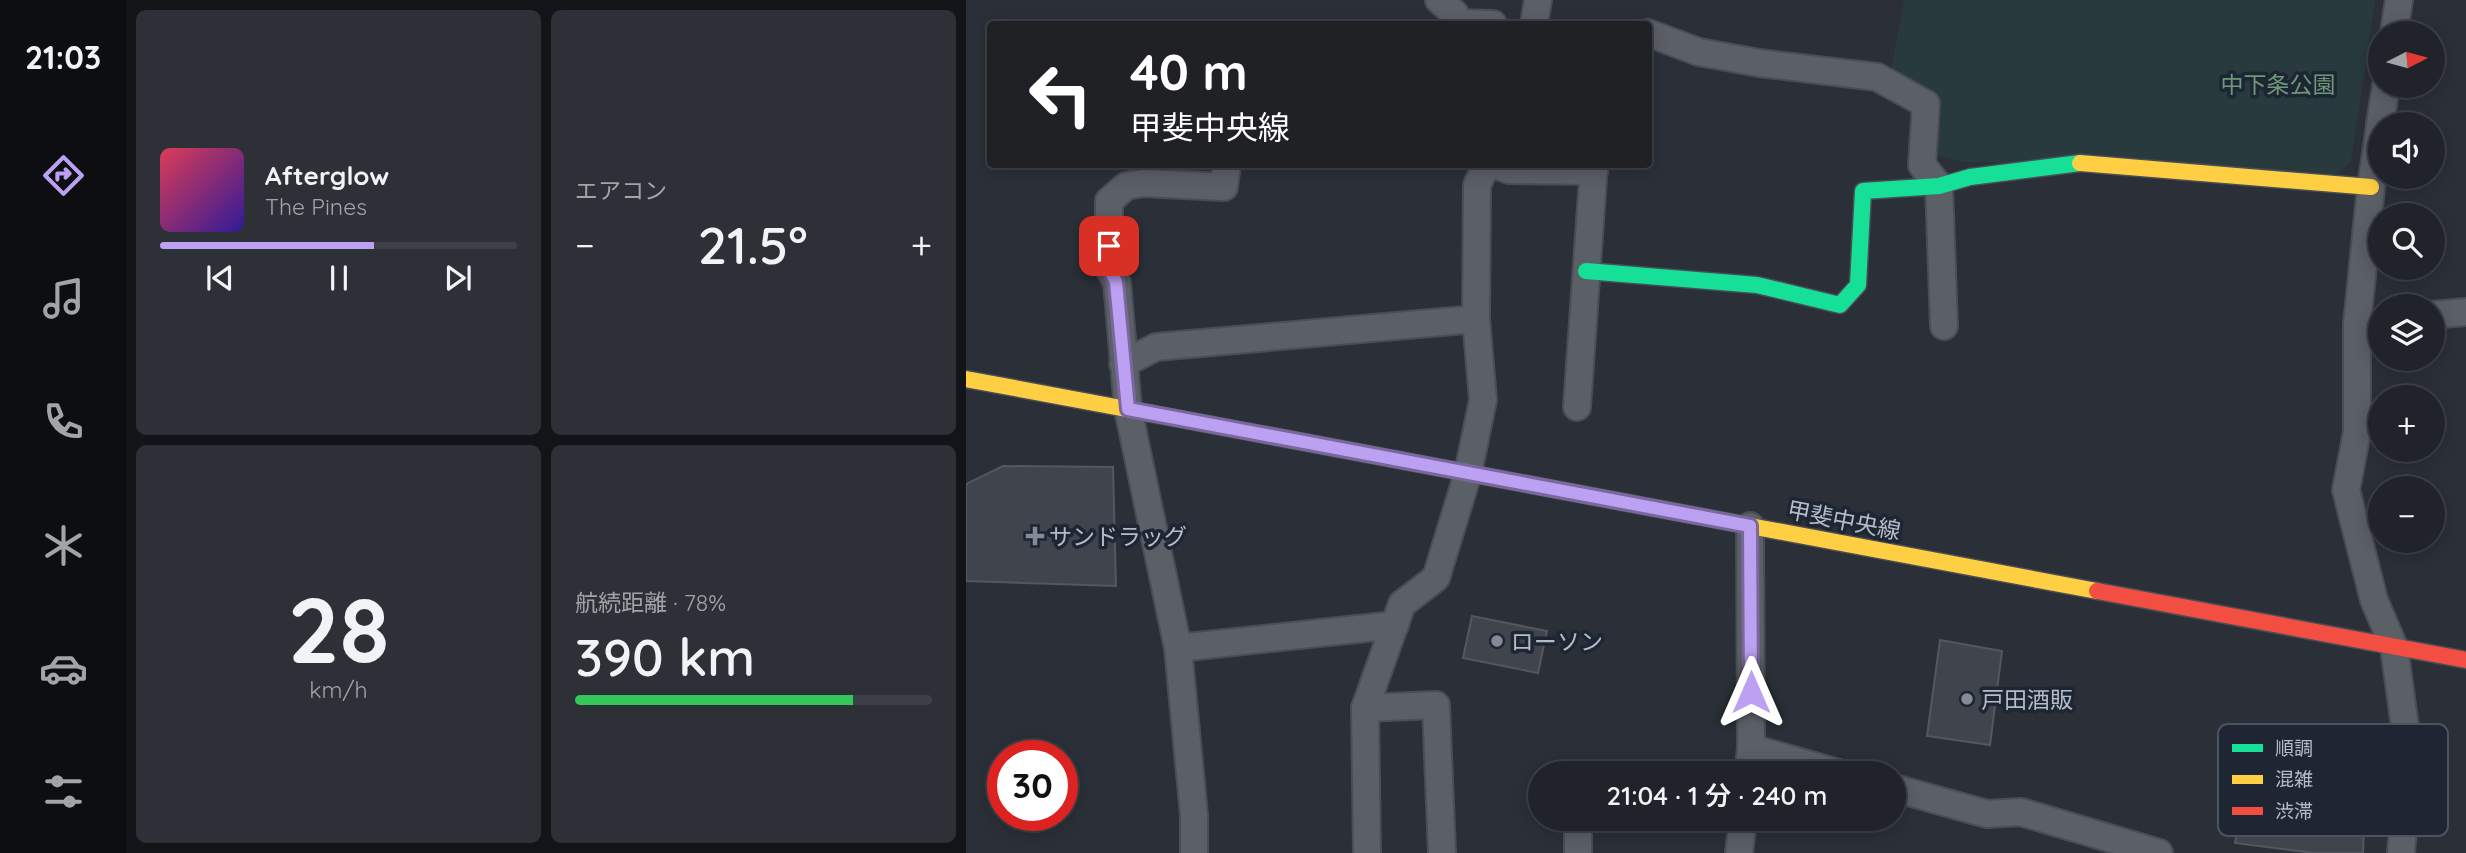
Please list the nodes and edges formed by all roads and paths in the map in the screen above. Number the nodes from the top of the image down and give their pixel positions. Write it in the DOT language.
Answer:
graph roads {
  1 [pos="1538,0"];
  2 [pos="2399,0"];
  3 [pos="1453,12"];
  4 [pos="1483,21"];
  5 [pos="1534,21"];
  6 [pos="2396,21"];
  7 [pos="1652,34"];
  8 [pos="1226,168"];
  9 [pos="1485,168"];
  10 [pos="1504,168"];
  11 [pos="1594,168"];
  12 [pos="1939,186"];
  13 [pos="2368,187"];
  14 [pos="2371,189"];
  15 [pos="1586,271"];
  16 [pos="2369,294"];
  17 [pos="2466,312"];
  18 [pos="2445,314"];
  19 [pos="1476,319"];
  20 [pos="1944,326"];
  21 [pos="2368,332"];
  22 [pos="1123,364"];
  23 [pos="966,379"];
  24 [pos="1577,407"];
  25 [pos="1128,409"];
  26 [pos="1468,473"];
  27 [pos="1750,526"];
  28 [pos="1395,625"];
  29 [pos="2394,647"];
  30 [pos="1178,648"];
  31 [pos="2466,660"];
  32 [pos="1365,708"];
  33 [pos="2405,724"];
  34 [pos="1750,761"];
  35 [pos="1906,791"];
  36 [pos="1578,831"];
  37 [pos="1742,831"];
  38 [pos="2120,847"];
  39 [pos="1194,853"];
  40 [pos="1367,853"];
  41 [pos="1441,853"];
  42 [pos="1578,853"];
  43 [pos="1739,853"];
  44 [pos="2159,853"];
  1 -- 5 [label="street"];
  2 -- 6 [label="street"];
  3 -- 4 [label="street"];
  7 -- 12 [label="street"];
  8 -- 22 [label="street"];
  9 -- 19 [label="street"];
  10 -- 11 [label="street"];
  11 -- 15 [label="street"];
  12 -- 13 [label="main road"];
  12 -- 15 [label="main road"];
  12 -- 20 [label="street"];
  14 -- 16 [label="street"];
  15 -- 24 [label="street"];
  17 -- 18 [label="street"];
  19 -- 22 [label="street"];
  19 -- 26 [label="street"];
  21 -- 29 [label="street"];
  22 -- 25 [label="street"];
  23 -- 25 [label="main road, 甲斐中央線"];
  25 -- 26 [label="main road, 甲斐中央線"];
  25 -- 30 [label="street"];
  26 -- 27 [label="main road, 甲斐中央線"];
  26 -- 28 [label="street"];
  27 -- 29 [label="main road, 甲斐中央線"];
  27 -- 34 [label="street"];
  28 -- 30 [label="street"];
  28 -- 32 [label="street"];
  29 -- 31 [label="main road, 甲斐中央線"];
  29 -- 33 [label="street"];
  30 -- 39 [label="street"];
  32 -- 40 [label="street"];
  32 -- 41 [label="street"];
  35 -- 38 [label="street"];
  36 -- 42 [label="street"];
  37 -- 43 [label="street"];
  38 -- 44 [label="street"];
}
